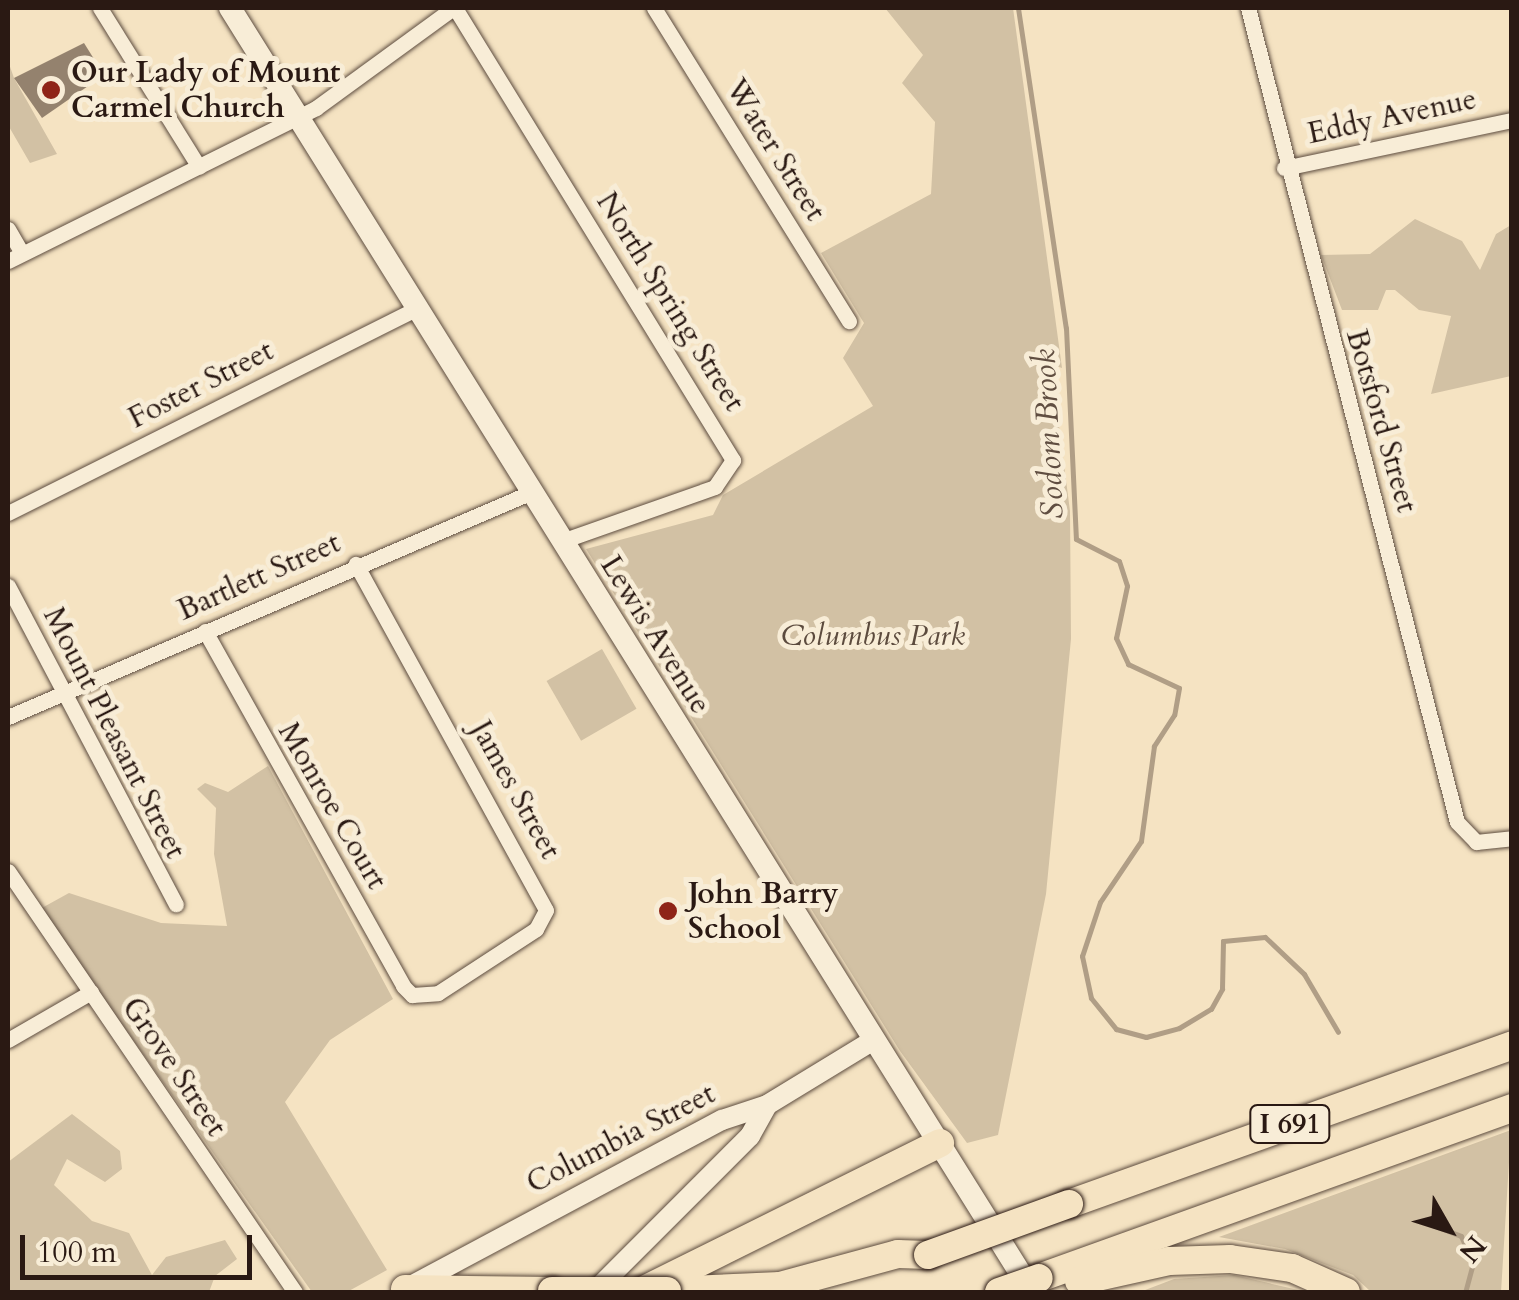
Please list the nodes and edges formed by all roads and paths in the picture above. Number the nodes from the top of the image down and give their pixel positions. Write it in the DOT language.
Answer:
graph roads {
  1 [pos="100,8"];
  2 [pos="230,8"];
  3 [pos="454,8"];
  4 [pos="654,8"];
  5 [pos="1248,8"];
  6 [pos="298,117"];
  7 [pos="1512,120"];
  8 [pos="199,168"];
  9 [pos="1284,168"];
  10 [pos="8,229"];
  11 [pos="15,257"];
  12 [pos="419,306"];
  13 [pos="849,321"];
  14 [pos="534,491"];
  15 [pos="8,513"];
  16 [pos="562,541"];
  17 [pos="356,564"];
  18 [pos="8,586"];
  19 [pos="205,630"];
  20 [pos="63,693"];
  21 [pos="8,717"];
  22 [pos="1512,838"];
  23 [pos="8,871"];
  24 [pos="176,904"];
  25 [pos="91,992"];
  26 [pos="423,997"];
  27 [pos="8,1040"];
  28 [pos="872,1042"];
  29 [pos="1512,1045"];
  30 [pos="766,1106"];
  31 [pos="1512,1108"];
  32 [pos="940,1144"];
  33 [pos="920,1256"];
  34 [pos="1105,1264"];
  35 [pos="1035,1285"];
  36 [pos="402,1290"];
  37 [pos="552,1290"];
  38 [pos="295,1292"];
  39 [pos="593,1292"];
  40 [pos="653,1292"];
  41 [pos="828,1292"];
  42 [pos="998,1292"];
  43 [pos="1346,1292"];
  1 -- 8 [label="street"];
  2 -- 6 [label="main road, Lewis Avenue"];
  3 -- 6 [label="street"];
  3 -- 16 [label="street, North Spring Street"];
  4 -- 13 [label="street, Water Street"];
  5 -- 9 [label="street, Botsford Street"];
  6 -- 8 [label="street"];
  6 -- 12 [label="main road, Lewis Avenue"];
  7 -- 9 [label="street, Eddy Avenue"];
  8 -- 11 [label="street"];
  9 -- 22 [label="street, Botsford Street"];
  10 -- 11 [label="street"];
  12 -- 14 [label="main road, Lewis Avenue"];
  12 -- 15 [label="street, Foster Street"];
  14 -- 16 [label="main road, Lewis Avenue"];
  14 -- 17 [label="street, Bartlett Street"];
  16 -- 28 [label="main road, Lewis Avenue"];
  17 -- 19 [label="street, Bartlett Street"];
  17 -- 26 [label="street, James Street"];
  18 -- 20 [label="street, Mount Pleasant Street"];
  19 -- 20 [label="street, Bartlett Street"];
  19 -- 26 [label="street, Monroe Court"];
  20 -- 21 [label="street, Bartlett Street"];
  20 -- 24 [label="street, Mount Pleasant Street"];
  23 -- 25 [label="street, Grove Street"];
  25 -- 27 [label="street"];
  25 -- 38 [label="street, Grove Street"];
  28 -- 30 [label="street, Columbia Street"];
  28 -- 32 [label="main road, Lewis Avenue"];
  29 -- 33 [label="highway, I 691, bridge"];
  30 -- 36 [label="street, Columbia Street"];
  30 -- 39 [label="street"];
  31 -- 34 [label="highway, I 691"];
  32 -- 35 [label="main road, Lewis Avenue"];
  32 -- 40 [label="highway"];
  33 -- 40 [label="highway"];
  33 -- 41 [label="highway, I 691"];
  34 -- 35 [label="highway"];
  34 -- 43 [label="highway"];
  35 -- 42 [label="highway, bridge"];
  36 -- 37 [label="highway"];
  37 -- 40 [label="highway, bridge"];
}
